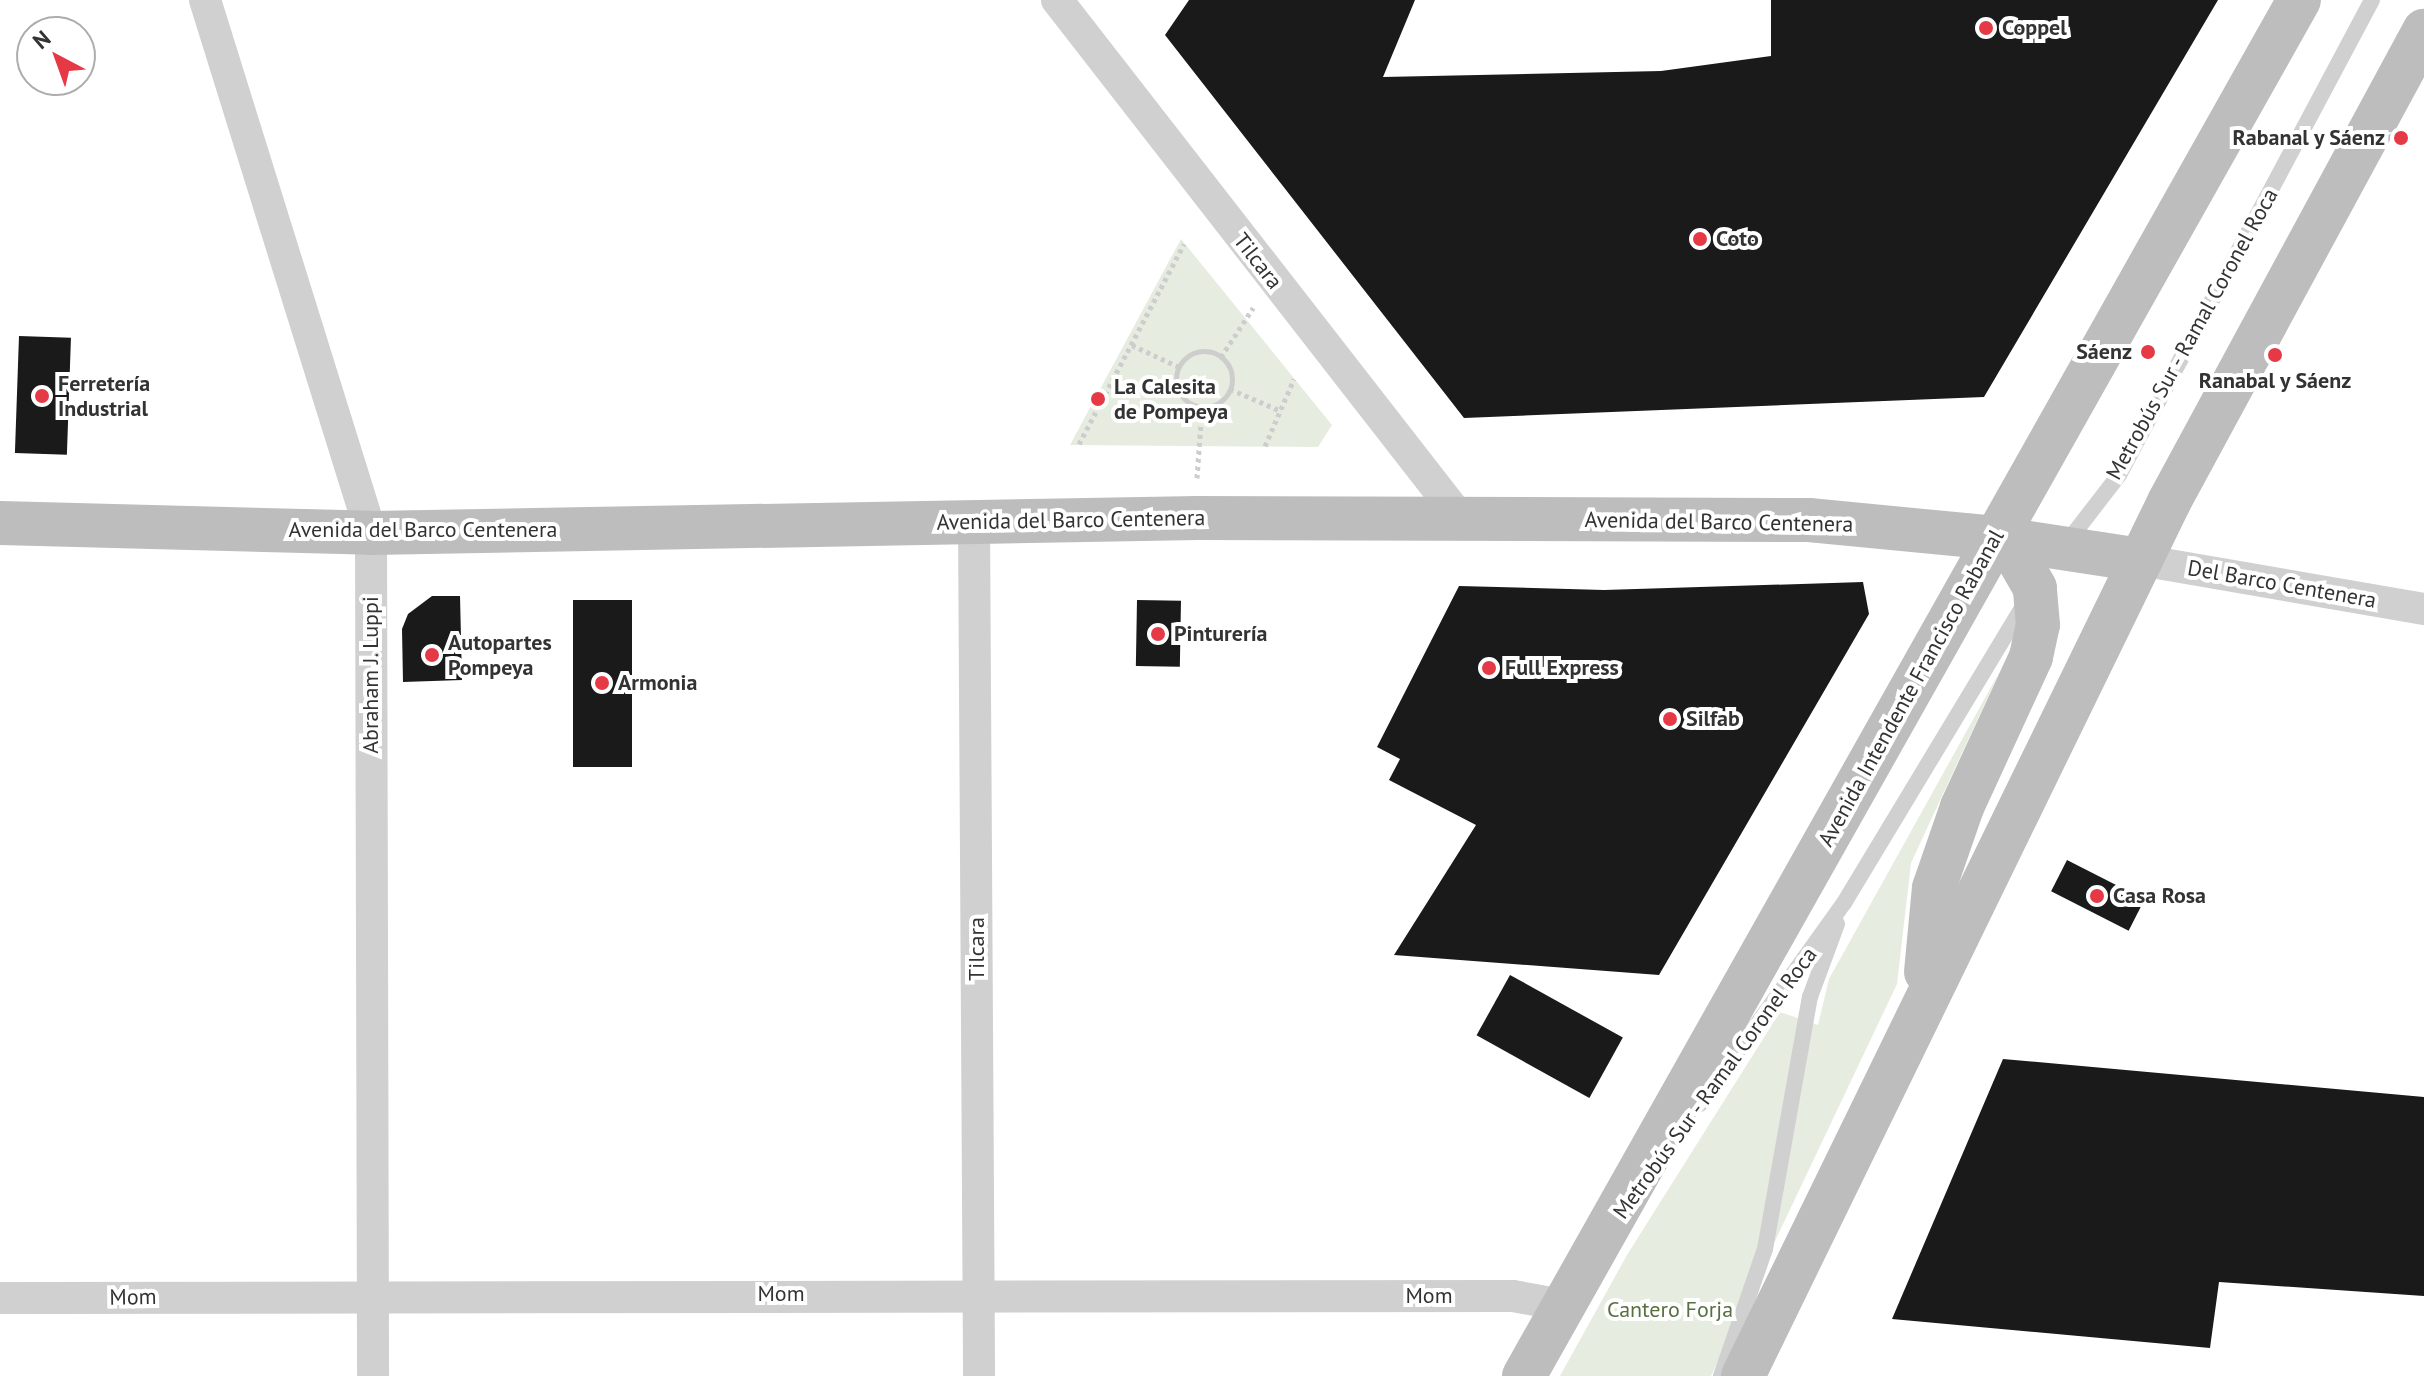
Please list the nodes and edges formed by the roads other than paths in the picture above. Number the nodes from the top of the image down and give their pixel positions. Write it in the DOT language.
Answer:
graph roads {
  1 [pos="205,0"];
  2 [pos="1057,0"];
  3 [pos="2299,0"];
  4 [pos="2372,0"];
  5 [pos="2424,31"];
  6 [pos="1461,519"];
  7 [pos="974,521"];
  8 [pos="0,523"];
  9 [pos="371,533"];
  10 [pos="1996,538"];
  11 [pos="2140,560"];
  12 [pos="2048,568"];
  13 [pos="2424,609"];
  14 [pos="1844,903"];
  15 [pos="1924,997"];
  16 [pos="1586,1262"];
  17 [pos="980,1294"];
  18 [pos="373,1295"];
  19 [pos="0,1298"];
  20 [pos="1562,1305"];
  21 [pos="373,1376"];
  22 [pos="979,1376"];
  23 [pos="1524,1376"];
  24 [pos="1721,1376"];
  25 [pos="1743,1376"];
  1 -- 9 [label="street, Abraham J. Luppi"];
  2 -- 6 [label="street, Tilcara"];
  3 -- 10 [label="main road, Avenida Intendente Francisco Rabanal"];
  4 -- 12 [label="lane, Metrobús Sur - Ramal Coronel Roca"];
  5 -- 11 [label="main road"];
  6 -- 7 [label="main road, Avenida del Barco Centenera"];
  6 -- 10 [label="main road, Avenida del Barco Centenera"];
  7 -- 9 [label="main road, Avenida del Barco Centenera"];
  7 -- 17 [label="street, Tilcara"];
  8 -- 9 [label="main road, Avenida del Barco Centenera"];
  9 -- 18 [label="street, Abraham J. Luppi"];
  10 -- 12 [label="main road, Avenida del Barco Centenera"];
  10 -- 16 [label="main road, Avenida Intendente Francisco Rabanal"];
  11 -- 12 [label="main road, Avenida del Barco Centenera"];
  11 -- 13 [label="street, Del Barco Centenera"];
  11 -- 15 [label="main road"];
  12 -- 14 [label="lane, Metrobús Sur - Ramal Coronel Roca"];
  12 -- 15 [label="main road"];
  14 -- 16 [label="lane, Metrobús Sur - Ramal Coronel Roca"];
  14 -- 24 [label="lane, Metrobús Sur - Ramal Coronel Roca"];
  15 -- 25 [label="main road"];
  16 -- 20 [label="main road, Avenida Intendente Francisco Rabanal"];
  17 -- 18 [label="street, Mom"];
  17 -- 20 [label="street, Mom"];
  17 -- 22 [label="street, Tilcara"];
  18 -- 19 [label="street, Mom"];
  18 -- 21 [label="street, Abraham J. Luppi"];
  20 -- 23 [label="main road, Avenida Intendente Francisco Rabanal"];
}
